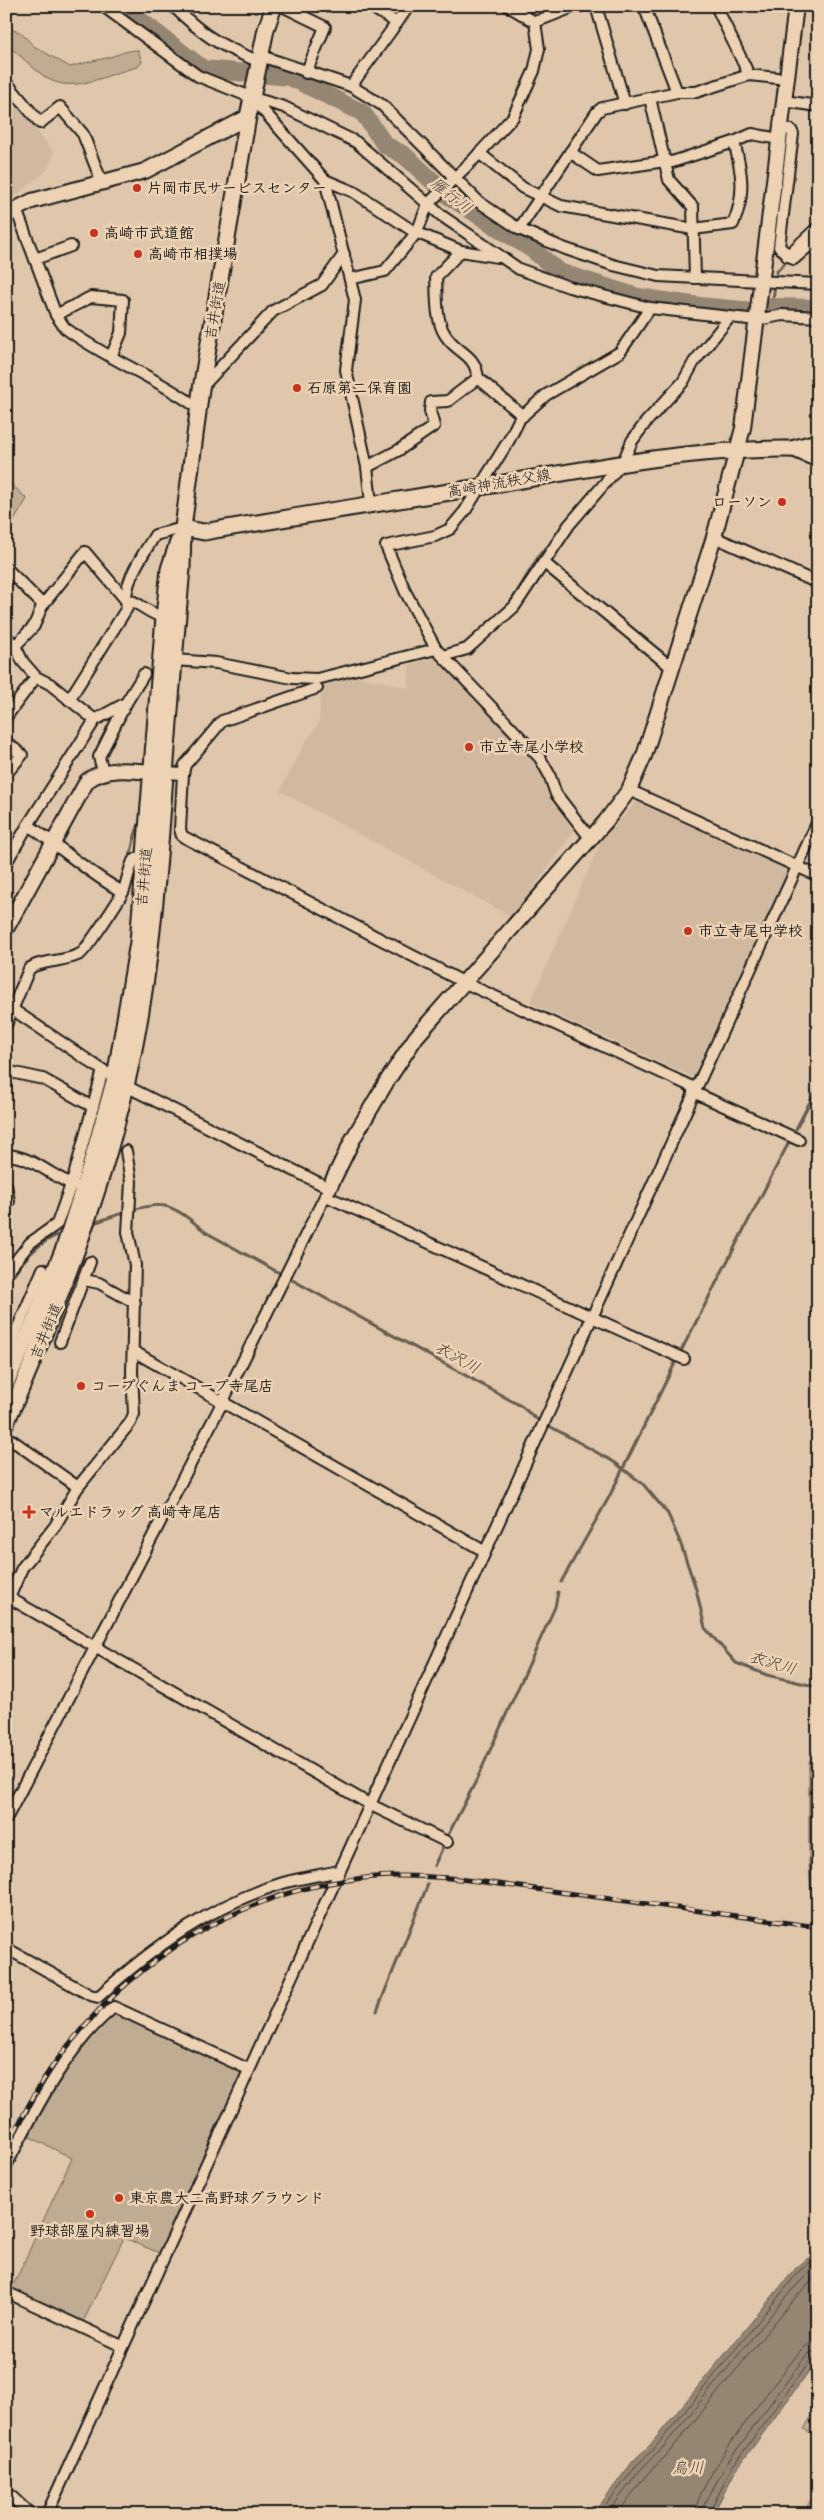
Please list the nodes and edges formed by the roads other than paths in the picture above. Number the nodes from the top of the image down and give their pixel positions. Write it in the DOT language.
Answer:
graph roads {
  1 [pos="103,6"];
  2 [pos="173,6"];
  3 [pos="274,6"];
  4 [pos="282,6"];
  5 [pos="370,6"];
  6 [pos="409,6"];
  7 [pos="508,6"];
  8 [pos="582,6"];
  9 [pos="596,6"];
  10 [pos="644,6"];
  11 [pos="716,6"];
  12 [pos="796,6"];
  13 [pos="535,22"];
  14 [pos="397,23"];
  15 [pos="260,62"];
  16 [pos="306,73"];
  17 [pos="749,75"];
  18 [pos="787,79"];
  19 [pos="6,82"];
  20 [pos="351,86"];
  21 [pos="677,92"];
  22 [pos="254,96"];
  23 [pos="650,98"];
  24 [pos="784,101"];
  25 [pos="626,104"];
  26 [pos="818,106"];
  27 [pos="248,117"];
  28 [pos="779,133"];
  29 [pos="734,142"];
  30 [pos="570,152"];
  31 [pos="480,153"];
  32 [pos="665,161"];
  33 [pos="454,178"];
  34 [pos="325,180"];
  35 [pos="102,183"];
  36 [pos="541,197"];
  37 [pos="428,204"];
  38 [pos="11,213"];
  39 [pos="818,227"];
  40 [pos="519,229"];
  41 [pos="693,229"];
  42 [pos="417,232"];
  43 [pos="818,238"];
  44 [pos="71,246"];
  45 [pos="461,251"];
  46 [pos="344,254"];
  47 [pos="787,256"];
  48 [pos="502,258"];
  49 [pos="35,259"];
  50 [pos="695,278"];
  51 [pos="350,279"];
  52 [pos="761,280"];
  53 [pos="818,284"];
  54 [pos="650,308"];
  55 [pos="56,315"];
  56 [pos="730,317"];
  57 [pos="818,317"];
  58 [pos="757,320"];
  59 [pos="111,357"];
  60 [pos="478,378"];
  61 [pos="201,389"];
  62 [pos="198,408"];
  63 [pos="523,416"];
  64 [pos="818,439"];
  65 [pos="784,448"];
  66 [pos="736,450"];
  67 [pos="818,450"];
  68 [pos="622,462"];
  69 [pos="818,462"];
  70 [pos="367,467"];
  71 [pos="480,487"];
  72 [pos="372,503"];
  73 [pos="183,528"];
  74 [pos="714,537"];
  75 [pos="543,562"];
  76 [pos="6,568"];
  77 [pos="818,583"];
  78 [pos="125,600"];
  79 [pos="43,605"];
  80 [pos="164,617"];
  81 [pos="6,636"];
  82 [pos="15,646"];
  83 [pos="440,652"];
  84 [pos="174,660"];
  85 [pos="671,667"];
  86 [pos="144,674"];
  87 [pos="36,677"];
  88 [pos="317,688"];
  89 [pos="69,700"];
  90 [pos="126,703"];
  91 [pos="6,717"];
  92 [pos="95,720"];
  93 [pos="6,742"];
  94 [pos="103,772"];
  95 [pos="150,772"];
  96 [pos="165,773"];
  97 [pos="6,774"];
  98 [pos="183,774"];
  99 [pos="629,790"];
  100 [pos="818,821"];
  101 [pos="28,825"];
  102 [pos="590,838"];
  103 [pos="54,842"];
  104 [pos="146,858"];
  105 [pos="6,864"];
  106 [pos="798,867"];
  107 [pos="818,876"];
  108 [pos="123,892"];
  109 [pos="6,929"];
  110 [pos="465,983"];
  111 [pos="9,1006"];
  112 [pos="6,1025"];
  113 [pos="6,1071"];
  114 [pos="115,1078"];
  115 [pos="694,1090"];
  116 [pos="93,1107"];
  117 [pos="799,1140"];
  118 [pos="126,1151"];
  119 [pos="6,1155"];
  120 [pos="73,1184"];
  121 [pos="6,1185"];
  122 [pos="327,1192"];
  123 [pos="6,1207"];
  124 [pos="90,1262"];
  125 [pos="44,1269"];
  126 [pos="6,1273"];
  127 [pos="84,1280"];
  128 [pos="135,1303"];
  129 [pos="592,1317"];
  130 [pos="60,1342"];
  131 [pos="134,1351"];
  132 [pos="6,1355"];
  133 [pos="684,1359"];
  134 [pos="6,1383"];
  135 [pos="223,1401"];
  136 [pos="6,1424"];
  137 [pos="6,1436"];
  138 [pos="78,1487"];
  139 [pos="484,1551"];
  140 [pos="7,1600"];
  141 [pos="93,1647"];
  142 [pos="371,1805"];
  143 [pos="6,1819"];
  144 [pos="447,1842"];
  145 [pos="339,1871"];
  146 [pos="6,1948"];
  147 [pos="248,2069"];
  148 [pos="6,2166"];
  149 [pos="6,2292"];
  150 [pos="122,2346"];
  151 [pos="6,2496"];
  152 [pos="30,2514"];
  153 [pos="47,2514"];
  1 -- 22 [label="street"];
  2 -- 15 [label="street"];
  3 -- 15 [label="main road"];
  4 -- 16 [label="street"];
  5 -- 14 [label="street"];
  6 -- 14 [label="street"];
  7 -- 13 [label="street"];
  8 -- 13 [label="street"];
  9 -- 25 [label="street"];
  10 -- 21 [label="street"];
  11 -- 17 [label="street"];
  12 -- 18 [label="street"];
  13 -- 31 [label="street"];
  14 -- 20 [label="street"];
  15 -- 16 [label="street"];
  15 -- 22 [label="main road"];
  16 -- 20 [label="street"];
  17 -- 18 [label="street"];
  17 -- 21 [label="street"];
  18 -- 24 [label="street"];
  19 -- 35 [label="street"];
  20 -- 33 [label="street"];
  21 -- 23 [label="street"];
  22 -- 27 [label="main road, 吉井街道"];
  22 -- 34 [label="street"];
  22 -- 37 [label="street"];
  23 -- 25 [label="street"];
  23 -- 32 [label="street"];
  24 -- 26 [label="street"];
  24 -- 28 [label="street"];
  25 -- 30 [label="street"];
  27 -- 35 [label="street"];
  27 -- 61 [label="main road, 吉井街道"];
  28 -- 29 [label="street"];
  28 -- 47 [label="street"];
  28 -- 52 [label="street"];
  29 -- 32 [label="street"];
  29 -- 41 [label="street"];
  30 -- 32 [label="street"];
  30 -- 36 [label="street"];
  31 -- 33 [label="street"];
  31 -- 36 [label="street"];
  32 -- 41 [label="street"];
  33 -- 37 [label="street"];
  33 -- 40 [label="street"];
  34 -- 42 [label="street"];
  34 -- 46 [label="street"];
  35 -- 38 [label="street"];
  36 -- 40 [label="street"];
  36 -- 41 [label="street"];
  37 -- 42 [label="street"];
  37 -- 48 [label="street"];
  38 -- 49 [label="street"];
  39 -- 47 [label="street"];
  40 -- 50 [label="street"];
  41 -- 50 [label="street"];
  42 -- 45 [label="street"];
  42 -- 51 [label="street"];
  43 -- 47 [label="street"];
  44 -- 49 [label="street"];
  45 -- 48 [label="street"];
  45 -- 60 [label="street"];
  46 -- 51 [label="street"];
  46 -- 61 [label="street"];
  48 -- 54 [label="street"];
  49 -- 55 [label="street"];
  50 -- 52 [label="street"];
  51 -- 70 [label="street"];
  52 -- 53 [label="street"];
  52 -- 58 [label="street"];
  54 -- 56 [label="street"];
  54 -- 63 [label="street"];
  55 -- 59 [label="street"];
  55 -- 59 [label="street"];
  56 -- 58 [label="street"];
  56 -- 68 [label="street"];
  57 -- 58 [label="street"];
  58 -- 66 [label="street"];
  59 -- 62 [label="street"];
  60 -- 63 [label="street"];
  60 -- 70 [label="street"];
  61 -- 62 [label="main road, 吉井街道"];
  62 -- 73 [label="main road, 吉井街道"];
  63 -- 71 [label="street"];
  64 -- 65 [label="street"];
  65 -- 66 [label="main road, 高崎神流秩父線"];
  65 -- 67 [label="main road, 高崎神流秩父線"];
  65 -- 69 [label="street"];
  66 -- 68 [label="main road, 高崎神流秩父線"];
  66 -- 74 [label="street"];
  68 -- 71 [label="main road, 高崎神流秩父線"];
  68 -- 75 [label="street"];
  70 -- 72 [label="street"];
  71 -- 72 [label="main road, 高崎神流秩父線"];
  71 -- 83 [label="street"];
  72 -- 73 [label="main road, 高崎神流秩父線"];
  73 -- 78 [label="street"];
  73 -- 80 [label="main road, 吉井街道"];
  73 -- 84 [label="main road, 吉井街道"];
  74 -- 77 [label="street"];
  74 -- 85 [label="street"];
  75 -- 83 [label="street"];
  75 -- 85 [label="street"];
  76 -- 79 [label="street"];
  78 -- 79 [label="street"];
  78 -- 80 [label="street"];
  78 -- 89 [label="street"];
  79 -- 82 [label="street"];
  80 -- 95 [label="main road, 吉井街道"];
  81 -- 82 [label="street"];
  82 -- 87 [label="street"];
  83 -- 84 [label="street"];
  83 -- 102 [label="street"];
  84 -- 96 [label="main road, 吉井街道"];
  85 -- 99 [label="street"];
  86 -- 90 [label="street"];
  87 -- 89 [label="street"];
  87 -- 91 [label="street"];
  88 -- 98 [label="street"];
  89 -- 92 [label="street"];
  90 -- 92 [label="street"];
  90 -- 94 [label="street"];
  92 -- 101 [label="street"];
  93 -- 97 [label="street"];
  94 -- 95 [label="street"];
  94 -- 103 [label="street"];
  95 -- 96 [label="street"];
  95 -- 104 [label="main road, 吉井街道"];
  96 -- 98 [label="street"];
  96 -- 114 [label="main road, 吉井街道"];
  98 -- 110 [label="street"];
  99 -- 102 [label="street"];
  99 -- 106 [label="street"];
  100 -- 106 [label="street"];
  101 -- 103 [label="street"];
  101 -- 105 [label="street"];
  102 -- 110 [label="street"];
  103 -- 108 [label="street"];
  103 -- 109 [label="street"];
  104 -- 108 [label="street"];
  104 -- 114 [label="main road, 吉井街道"];
  106 -- 107 [label="street"];
  106 -- 115 [label="street"];
  108 -- 111 [label="street"];
  110 -- 115 [label="street"];
  110 -- 122 [label="street"];
  111 -- 112 [label="street"];
  111 -- 114 [label="street"];
  113 -- 116 [label="street"];
  114 -- 116 [label="street"];
  114 -- 122 [label="street"];
  114 -- 134 [label="main road, 吉井街道"];
  114 -- 136 [label="main road, 吉井街道"];
  115 -- 117 [label="street"];
  115 -- 129 [label="street"];
  116 -- 120 [label="street"];
  118 -- 128 [label="street"];
  119 -- 120 [label="street"];
  120 -- 126 [label="street"];
  121 -- 123 [label="street"];
  122 -- 129 [label="street"];
  122 -- 135 [label="street"];
  124 -- 127 [label="street"];
  125 -- 132 [label="street"];
  127 -- 128 [label="street"];
  127 -- 130 [label="street"];
  128 -- 131 [label="street"];
  129 -- 133 [label="street"];
  129 -- 139 [label="street"];
  131 -- 135 [label="street"];
  131 -- 138 [label="street"];
  135 -- 139 [label="street"];
  135 -- 141 [label="street"];
  137 -- 138 [label="street"];
  138 -- 140 [label="street"];
  139 -- 142 [label="street"];
  140 -- 141 [label="street"];
  141 -- 142 [label="street"];
  141 -- 143 [label="street"];
  142 -- 144 [label="street"];
  142 -- 145 [label="street"];
  145 -- 146 [label="street"];
  145 -- 147 [label="street"];
  147 -- 148 [label="street"];
  147 -- 150 [label="street"];
  149 -- 150 [label="street"];
  150 -- 153 [label="street"];
  151 -- 152 [label="street"];
}
